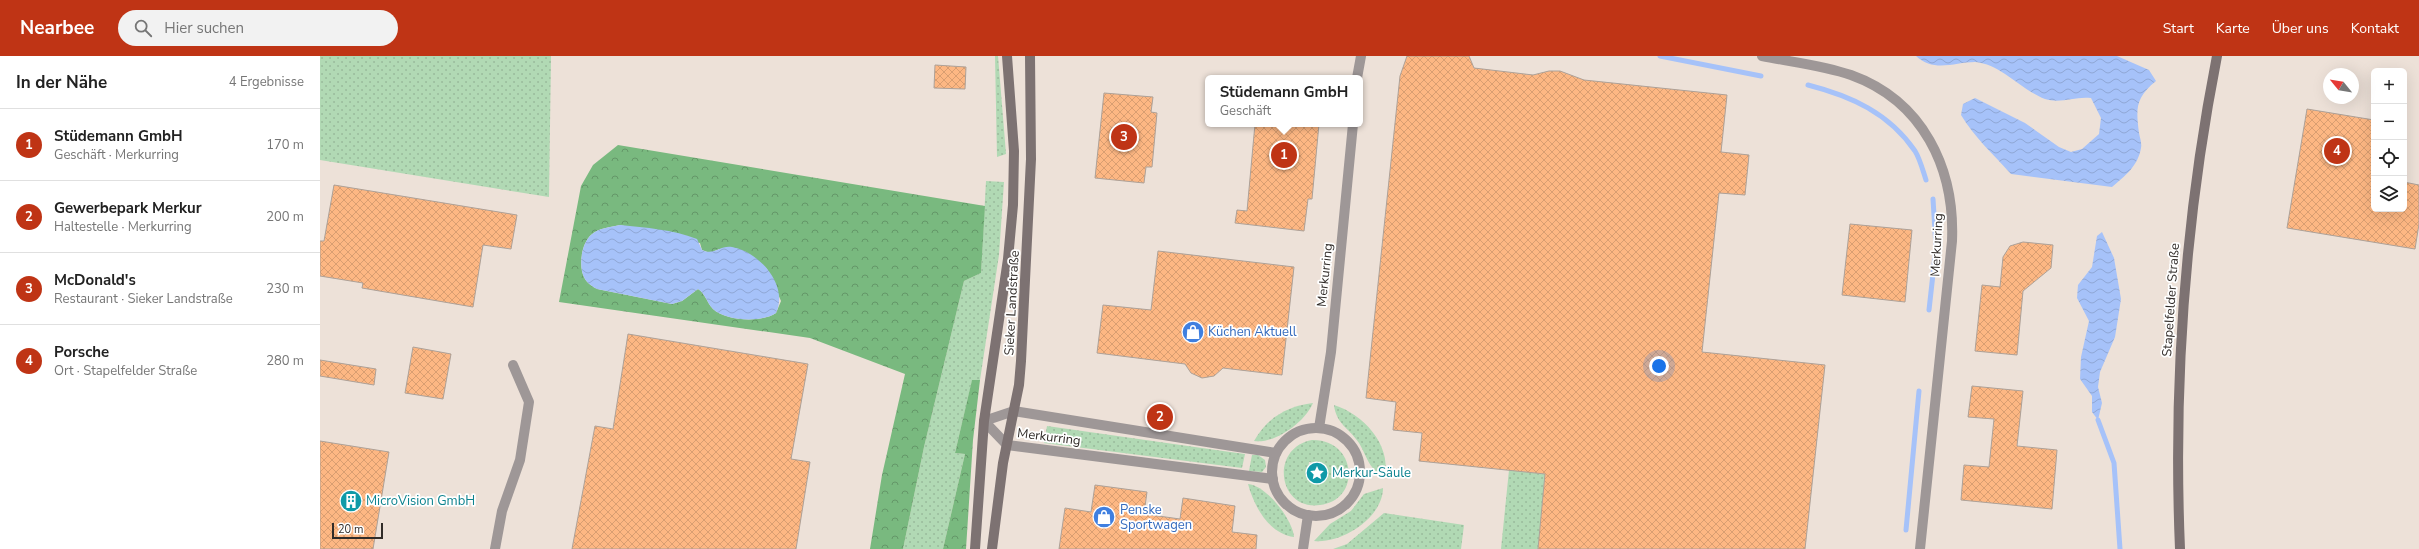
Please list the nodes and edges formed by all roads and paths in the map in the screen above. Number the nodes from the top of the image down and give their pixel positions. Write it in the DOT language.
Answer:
graph roads {
  1 [pos="1007,56"];
  2 [pos="1030,56"];
  3 [pos="1361,56"];
  4 [pos="1762,56"];
  5 [pos="2217,56"];
  6 [pos="1358,75"];
  7 [pos="1353,127"];
  8 [pos="513,365"];
  9 [pos="1014,411"];
  10 [pos="984,422"];
  11 [pos="1320,428"];
  12 [pos="1007,445"];
  13 [pos="1276,453"];
  14 [pos="1273,479"];
  15 [pos="1308,515"];
  16 [pos="495,549"];
  17 [pos="975,549"];
  18 [pos="992,549"];
  19 [pos="1303,549"];
  20 [pos="1920,549"];
  21 [pos="2180,549"];
  1 -- 10 [label="main road, Sieker Landstraße"];
  2 -- 9 [label="main road, Sieker Landstraße"];
  3 -- 6 [label="street"];
  4 -- 20 [label="street, Merkurring"];
  5 -- 21 [label="main road, Stapelfelder Straße"];
  7 -- 11 [label="street, Merkurring"];
  8 -- 16 [label="street"];
  9 -- 10 [label="street, Merkurring"];
  9 -- 12 [label="main road, Sieker Landstraße"];
  9 -- 13 [label="street, Merkurring"];
  10 -- 12 [label="street, Merkurring"];
  10 -- 17 [label="main road, Sieker Landstraße"];
  11 -- 13 [label="street"];
  11 -- 15 [label="street"];
  12 -- 14 [label="street, Merkurring"];
  12 -- 18 [label="main road, Sieker Landstraße"];
  13 -- 14 [label="street"];
  14 -- 15 [label="street"];
  15 -- 19 [label="street"];
}
